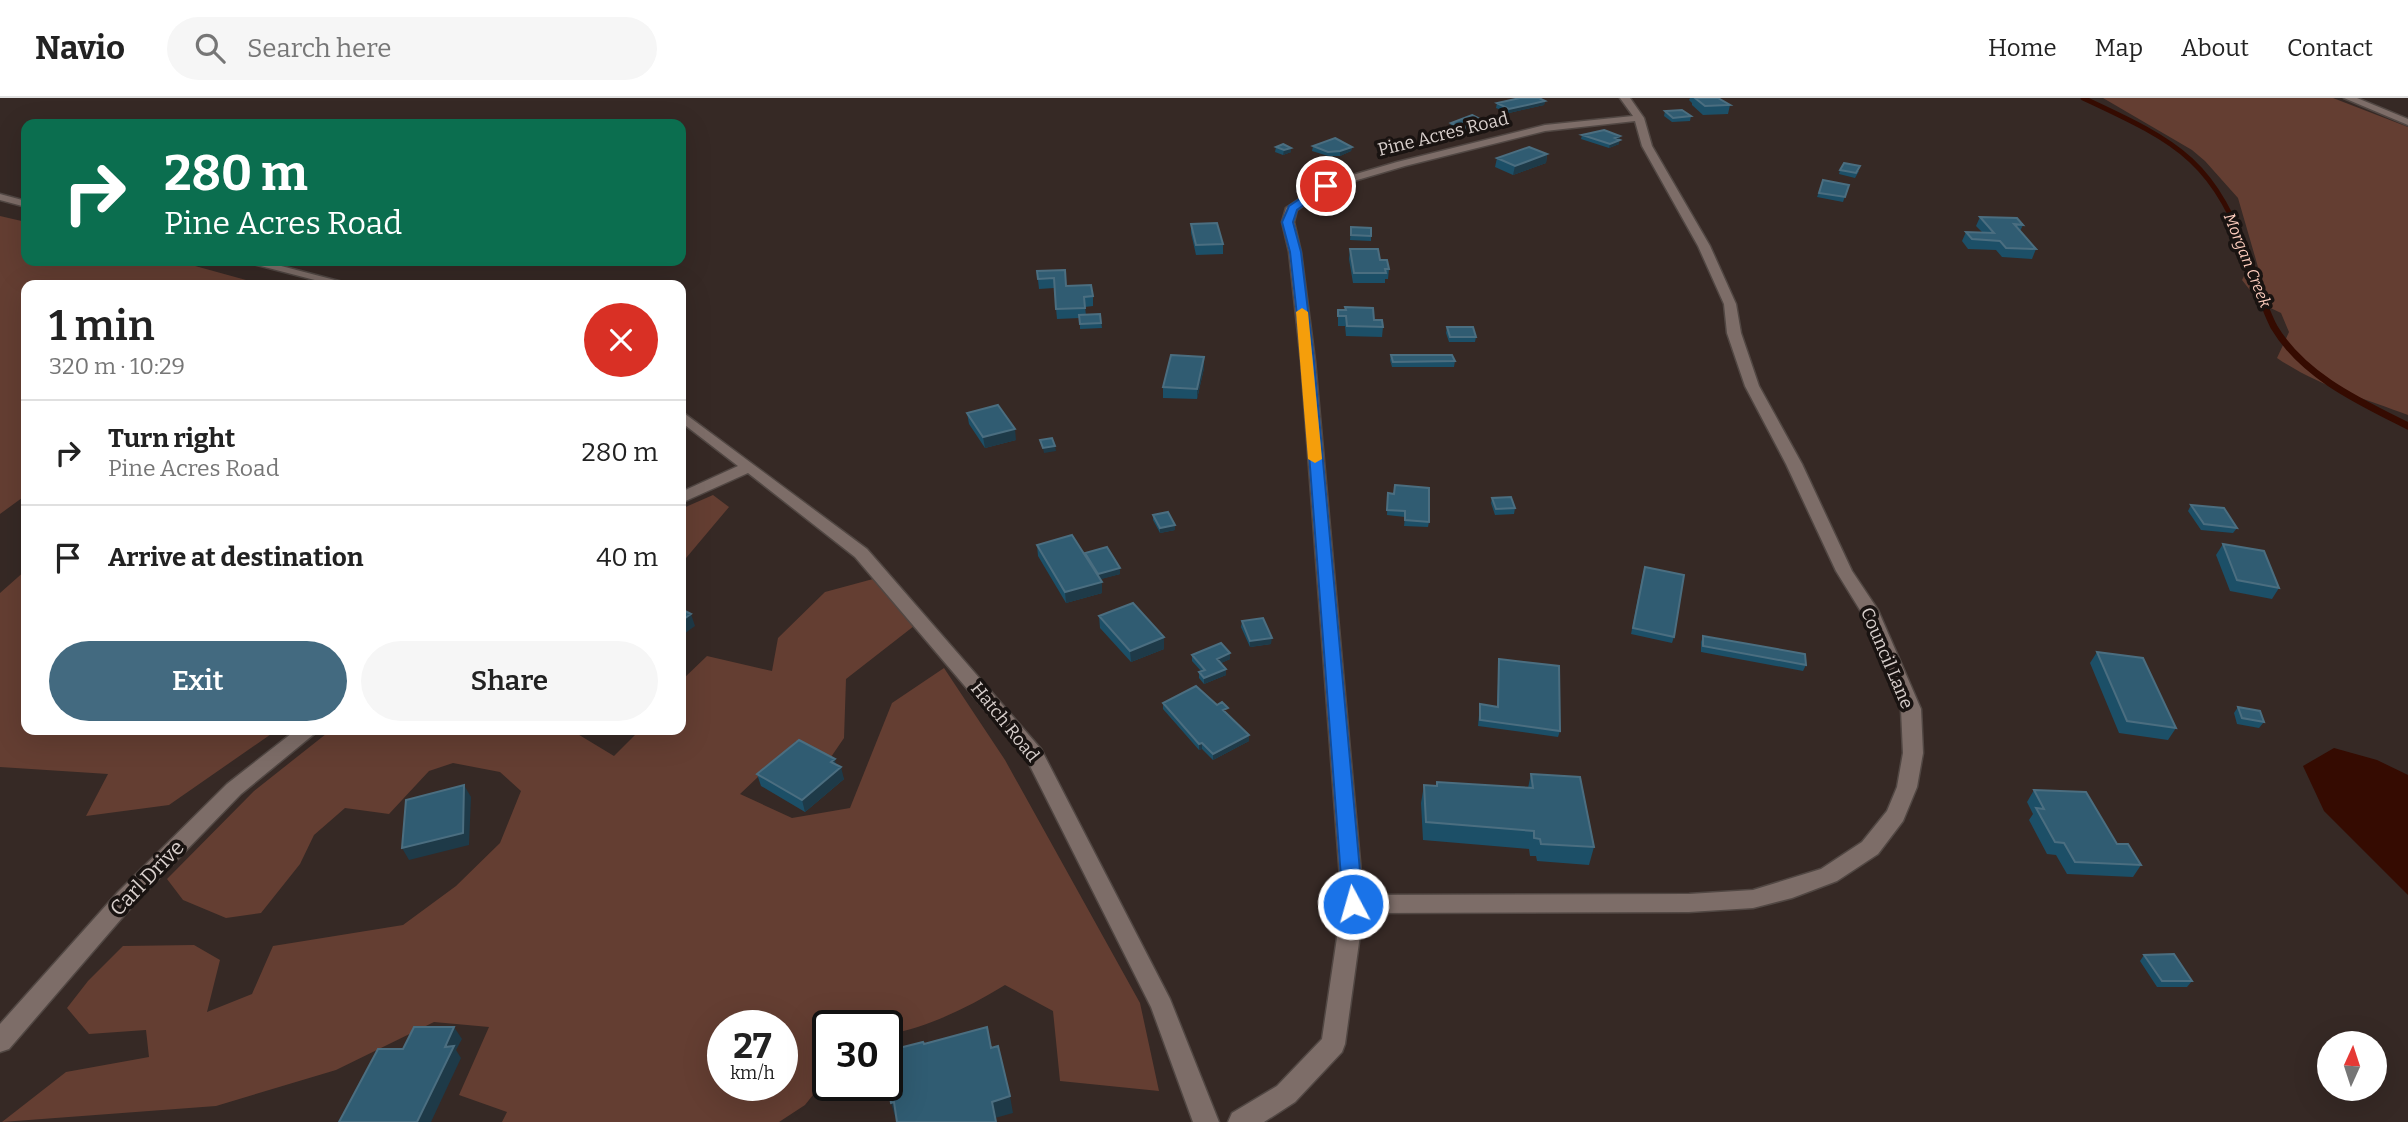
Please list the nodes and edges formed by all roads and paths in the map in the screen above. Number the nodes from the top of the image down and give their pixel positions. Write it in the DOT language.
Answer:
graph roads {
  1 [pos="1625,98"];
  2 [pos="2349,98"];
  3 [pos="1639,118"];
  4 [pos="2408,122"];
  5 [pos="0,197"];
  6 [pos="21,203"];
  7 [pos="269,266"];
  8 [pos="327,280"];
  9 [pos="686,419"];
  10 [pos="747,468"];
  11 [pos="686,496"];
  12 [pos="303,735"];
  13 [pos="1353,904"];
  14 [pos="0,1041"];
  15 [pos="1206,1122"];
  16 [pos="1241,1122"];
  1 -- 3 [label="street, Council Lane"];
  2 -- 4 [label="street"];
  3 -- 13 [label="street, Pine Acres Road"];
  3 -- 13 [label="street, Council Lane"];
  5 -- 6 [label="street"];
  7 -- 8 [label="street"];
  9 -- 10 [label="street, Hatch Road"];
  10 -- 11 [label="street"];
  10 -- 15 [label="street, Hatch Road"];
  12 -- 14 [label="street, Carl Drive"];
  13 -- 16 [label="street"];
}
